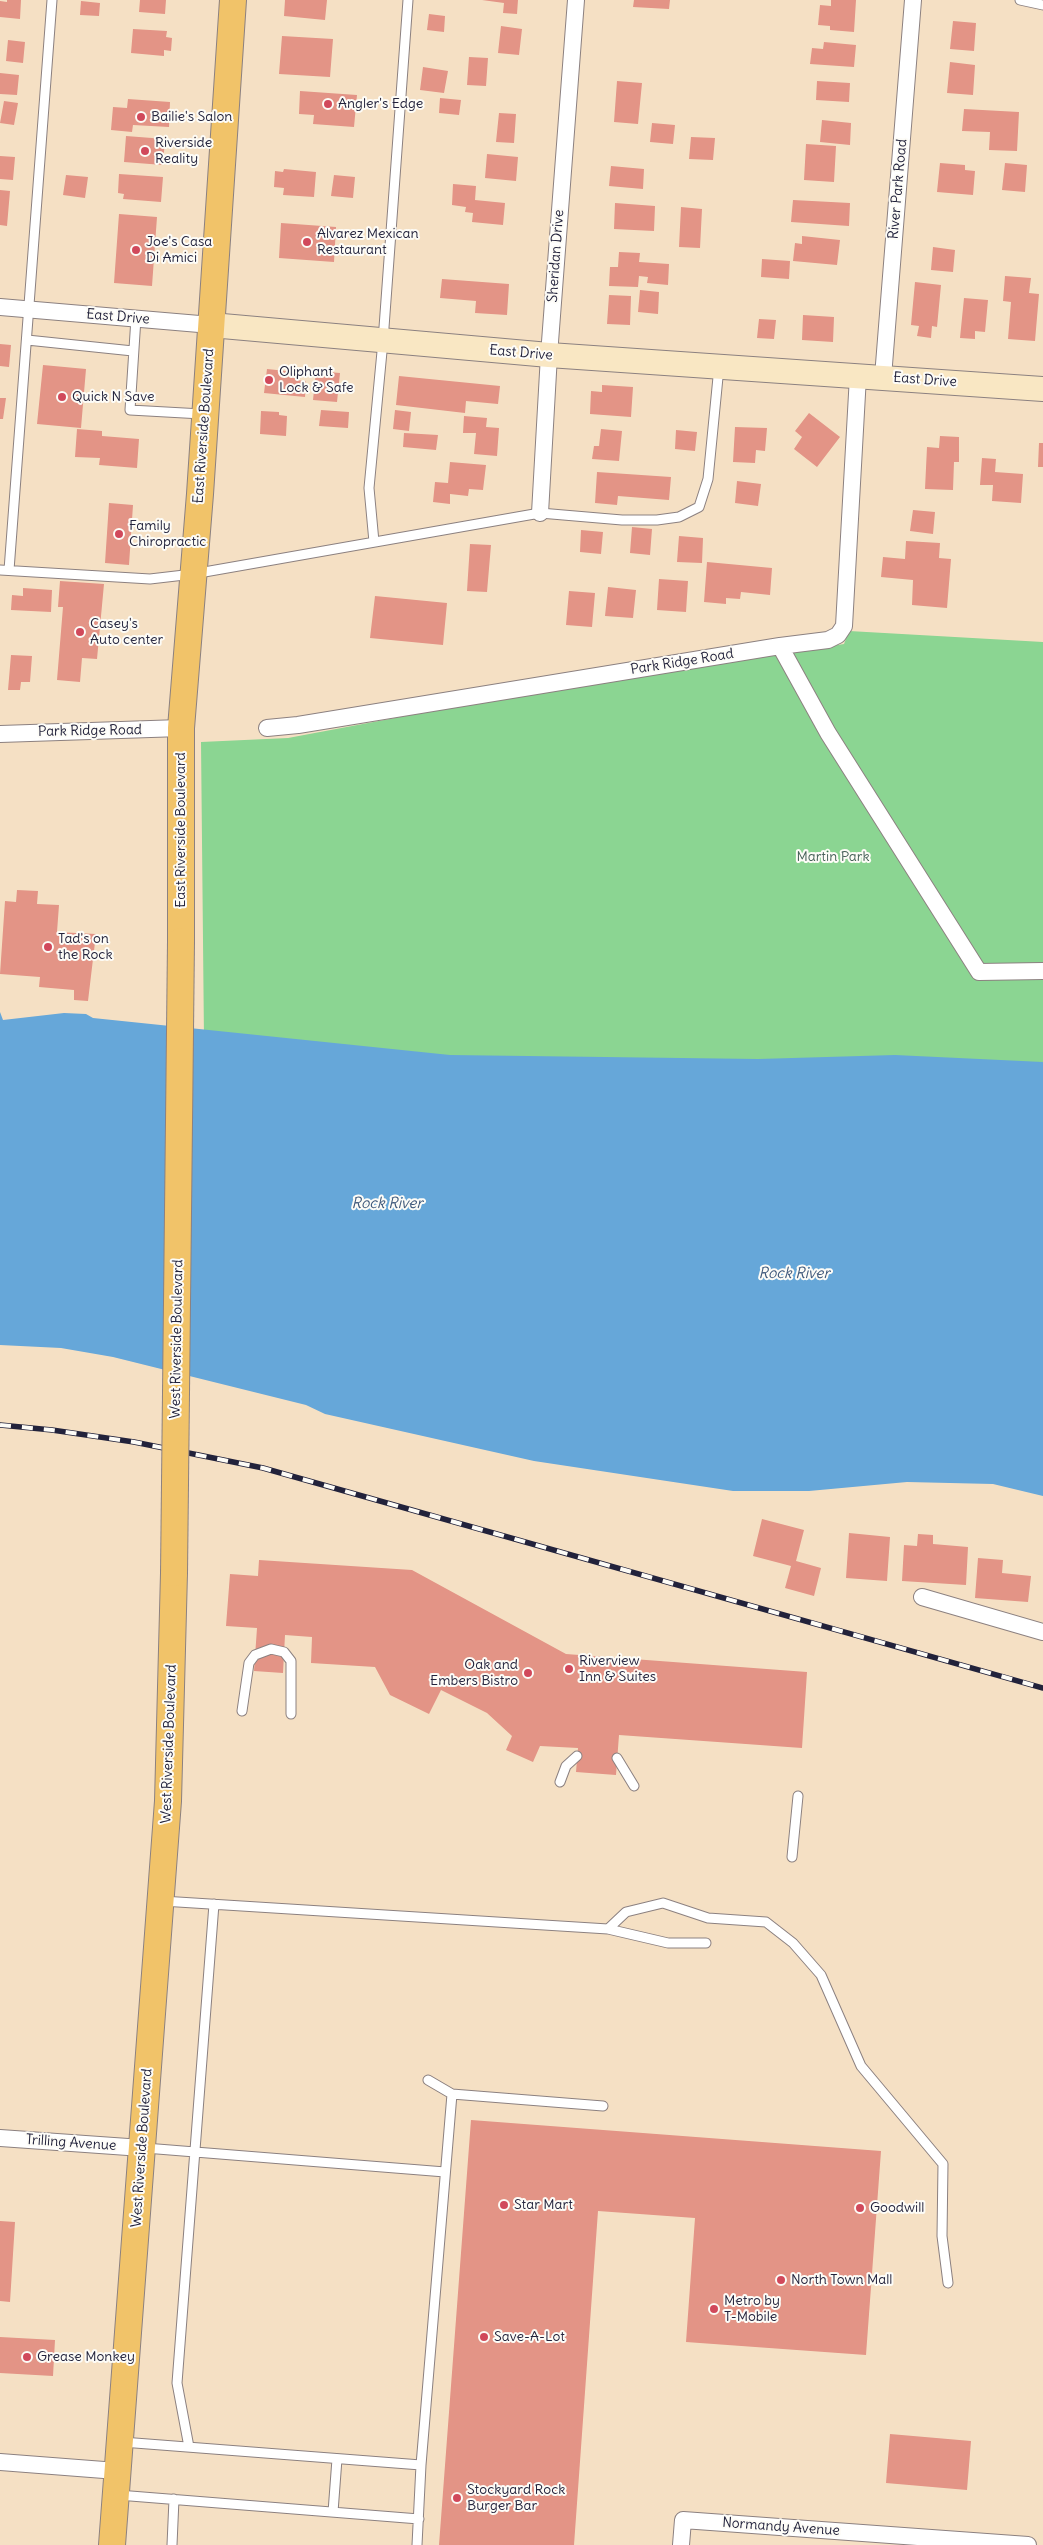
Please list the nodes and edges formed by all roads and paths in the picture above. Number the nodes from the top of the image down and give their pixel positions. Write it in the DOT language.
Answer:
graph roads {
  1 [pos="52,0"];
  2 [pos="233,0"];
  3 [pos="408,0"];
  4 [pos="576,0"];
  5 [pos="913,0"];
  6 [pos="1020,0"];
  7 [pos="1043,6"];
  8 [pos="0,307"];
  9 [pos="30,309"];
  10 [pos="136,318"];
  11 [pos="211,325"];
  12 [pos="27,340"];
  13 [pos="383,341"];
  14 [pos="133,351"];
  15 [pos="549,355"];
  16 [pos="720,367"];
  17 [pos="858,376"];
  18 [pos="882,377"];
  19 [pos="1043,389"];
  20 [pos="205,414"];
  21 [pos="540,513"];
  22 [pos="374,542"];
  23 [pos="4,570"];
  24 [pos="193,574"];
  25 [pos="780,646"];
  26 [pos="180,728"];
  27 [pos="267,728"];
  28 [pos="0,734"];
  29 [pos="181,941"];
  30 [pos="1043,971"];
  31 [pos="922,1597"];
  32 [pos="1043,1632"];
  33 [pos="242,1711"];
  34 [pos="292,1714"];
  35 [pos="577,1756"];
  36 [pos="617,1758"];
  37 [pos="560,1782"];
  38 [pos="634,1786"];
  39 [pos="798,1796"];
  40 [pos="792,1857"];
  41 [pos="161,1901"];
  42 [pos="214,1904"];
  43 [pos="608,1929"];
  44 [pos="706,1943"];
  45 [pos="428,2080"];
  46 [pos="452,2094"];
  47 [pos="603,2106"];
  48 [pos="0,2138"];
  49 [pos="142,2148"];
  50 [pos="195,2151"];
  51 [pos="446,2172"];
  52 [pos="948,2283"];
  53 [pos="120,2442"];
  54 [pos="189,2447"];
  55 [pos="337,2459"];
  56 [pos="0,2462"];
  57 [pos="421,2466"];
  58 [pos="116,2483"];
  59 [pos="174,2499"];
  60 [pos="333,2512"];
  61 [pos="419,2519"];
  62 [pos="112,2545"];
  63 [pos="172,2545"];
  64 [pos="417,2545"];
  65 [pos="681,2545"];
  66 [pos="1028,2545"];
  1 -- 9 [label="lane"];
  2 -- 11 [label="main road, East Riverside Boulevard"];
  3 -- 13 [label="lane"];
  4 -- 15 [label="street, Sheridan Drive"];
  5 -- 18 [label="street, River Park Road"];
  6 -- 7 [label="lane"];
  8 -- 9 [label="street, East Drive"];
  9 -- 10 [label="street, East Drive"];
  9 -- 12 [label="lane"];
  10 -- 11 [label="street, East Drive"];
  10 -- 14 [label="lane"];
  11 -- 13 [label="street, East Drive"];
  11 -- 20 [label="main road, East Riverside Boulevard"];
  12 -- 14 [label="lane"];
  12 -- 23 [label="lane"];
  13 -- 15 [label="street, East Drive"];
  13 -- 22 [label="lane"];
  14 -- 20 [label="lane"];
  15 -- 16 [label="street, East Drive"];
  15 -- 21 [label="street, Sheridan Drive"];
  16 -- 17 [label="street, East Drive"];
  16 -- 21 [label="lane"];
  17 -- 18 [label="street, East Drive"];
  17 -- 25 [label="street, Park Ridge Road"];
  18 -- 19 [label="street, East Drive"];
  20 -- 24 [label="main road, East Riverside Boulevard"];
  21 -- 22 [label="lane"];
  22 -- 24 [label="lane"];
  23 -- 24 [label="lane"];
  24 -- 26 [label="main road, East Riverside Boulevard"];
  25 -- 27 [label="street, Park Ridge Road"];
  25 -- 30 [label="street"];
  26 -- 28 [label="street, Park Ridge Road"];
  26 -- 29 [label="main road, East Riverside Boulevard"];
  29 -- 41 [label="main road, West Riverside Boulevard, bridge"];
  31 -- 32 [label="street"];
  33 -- 34 [label="lane"];
  35 -- 37 [label="lane"];
  36 -- 38 [label="lane"];
  39 -- 40 [label="lane"];
  41 -- 42 [label="lane"];
  41 -- 49 [label="main road, West Riverside Boulevard"];
  42 -- 43 [label="lane"];
  42 -- 50 [label="lane"];
  43 -- 44 [label="lane"];
  43 -- 52 [label="lane"];
  45 -- 46 [label="lane"];
  46 -- 47 [label="lane"];
  46 -- 51 [label="lane"];
  48 -- 49 [label="street, Trilling Avenue"];
  49 -- 50 [label="lane"];
  49 -- 53 [label="main road, West Riverside Boulevard"];
  50 -- 51 [label="lane"];
  50 -- 54 [label="lane"];
  51 -- 57 [label="lane"];
  53 -- 54 [label="lane"];
  53 -- 58 [label="main road, West Riverside Boulevard"];
  54 -- 55 [label="lane"];
  55 -- 57 [label="lane"];
  55 -- 60 [label="lane"];
  56 -- 58 [label="street"];
  57 -- 61 [label="lane"];
  58 -- 59 [label="lane"];
  58 -- 62 [label="main road, West Riverside Boulevard"];
  59 -- 60 [label="lane"];
  59 -- 63 [label="lane"];
  60 -- 61 [label="lane"];
  61 -- 64 [label="lane"];
  65 -- 66 [label="street, Normandy Avenue"];
}
